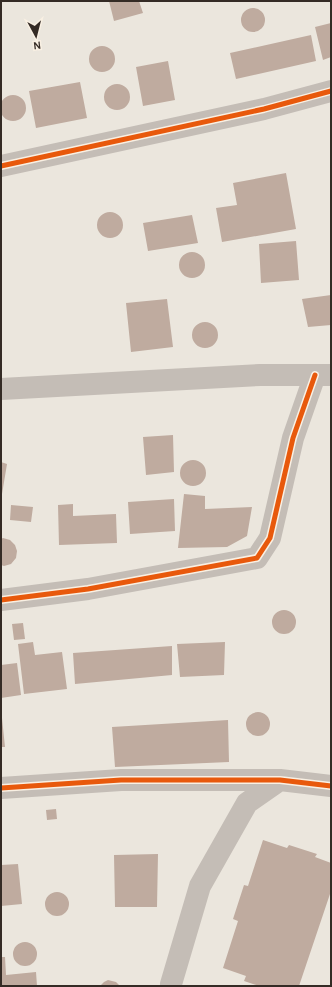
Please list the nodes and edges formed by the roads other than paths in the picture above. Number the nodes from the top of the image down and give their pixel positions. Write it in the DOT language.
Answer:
graph roads {
  1 [pos="331,91"];
  2 [pos="1,166"];
  3 [pos="323,375"];
  4 [pos="1,389"];
  5 [pos="1,600"];
  6 [pos="280,780"];
  7 [pos="331,786"];
  8 [pos="1,788"];
  9 [pos="171,984"];
  1 -- 2 [label="street"];
  3 -- 4 [label="street"];
  3 -- 5 [label="street"];
  6 -- 7 [label="street"];
  6 -- 8 [label="street"];
  6 -- 9 [label="street"];
}
